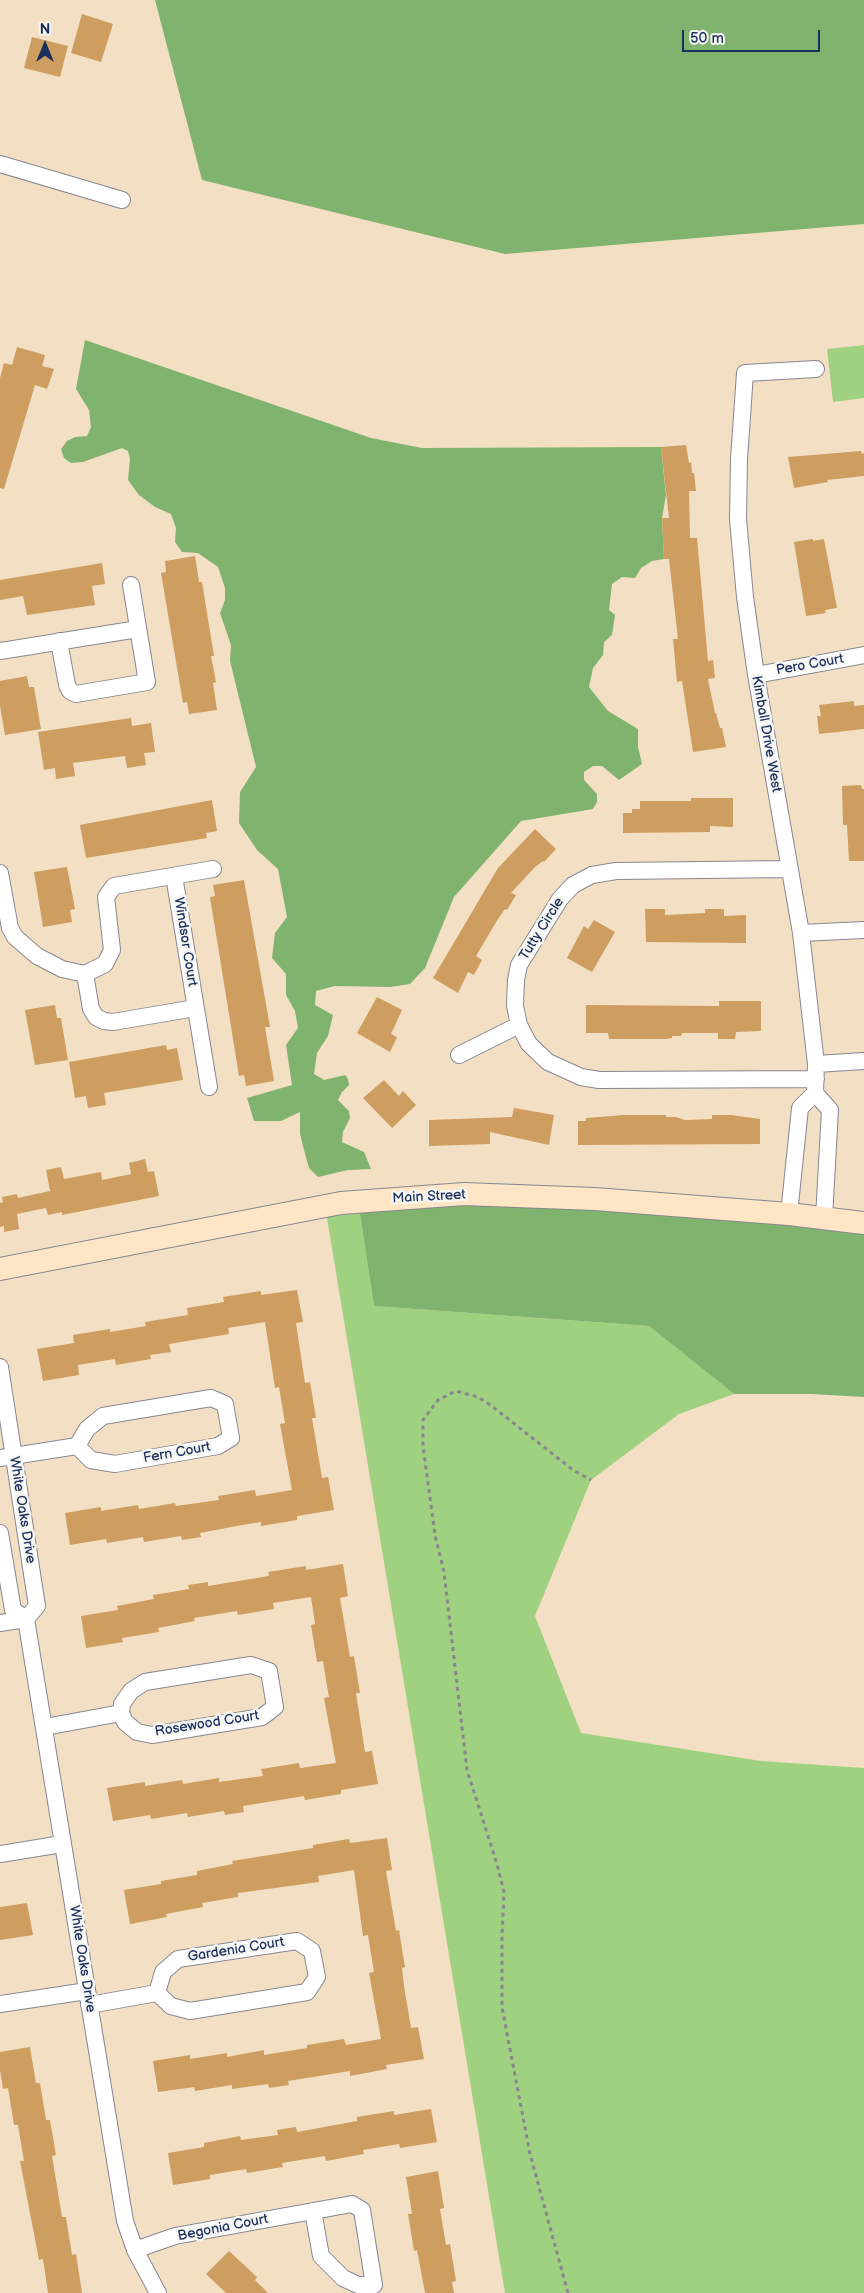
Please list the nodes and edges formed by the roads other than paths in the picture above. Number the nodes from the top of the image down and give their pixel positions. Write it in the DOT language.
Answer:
graph roads {
  1 [pos="0,164"];
  2 [pos="122,200"];
  3 [pos="816,368"];
  4 [pos="131,585"];
  5 [pos="138,629"];
  6 [pos="59,641"];
  7 [pos="0,651"];
  8 [pos="864,655"];
  9 [pos="756,674"];
  10 [pos="213,869"];
  11 [pos="789,869"];
  12 [pos="0,873"];
  13 [pos="174,876"];
  14 [pos="864,930"];
  15 [pos="801,933"];
  16 [pos="85,974"];
  17 [pos="195,1008"];
  18 [pos="519,1024"];
  19 [pos="459,1056"];
  20 [pos="864,1061"];
  21 [pos="816,1079"];
  22 [pos="209,1087"];
  23 [pos="789,1214"];
  24 [pos="824,1218"];
  25 [pos="864,1223"];
  26 [pos="0,1269"];
  27 [pos="0,1367"];
  28 [pos="77,1446"];
  29 [pos="7,1457"];
  30 [pos="0,1534"];
  31 [pos="26,1619"];
  32 [pos="0,1623"];
  33 [pos="121,1713"];
  34 [pos="45,1727"];
  35 [pos="62,1844"];
  36 [pos="0,1854"];
  37 [pos="157,1993"];
  38 [pos="88,1998"];
  39 [pos="0,2004"];
  40 [pos="313,2211"];
  41 [pos="135,2250"];
  42 [pos="158,2293"];
  1 -- 2 [label="street"];
  3 -- 9 [label="street, Kimball Drive West"];
  4 -- 5 [label="street"];
  5 -- 6 [label="street"];
  5 -- 6 [label="street"];
  6 -- 7 [label="street"];
  8 -- 9 [label="street, Pero Court"];
  9 -- 11 [label="street, Kimball Drive West"];
  10 -- 13 [label="street"];
  11 -- 15 [label="street, Kimball Drive West"];
  11 -- 18 [label="street, Tutty Circle"];
  12 -- 16 [label="street"];
  13 -- 16 [label="street"];
  13 -- 17 [label="street, Windsor Court"];
  14 -- 15 [label="street"];
  15 -- 21 [label="street, Kimball Drive West"];
  16 -- 17 [label="street"];
  17 -- 22 [label="street, Windsor Court"];
  18 -- 19 [label="street"];
  18 -- 21 [label="street, Tutty Circle"];
  20 -- 21 [label="street, Tutty Circle"];
  21 -- 23 [label="street"];
  21 -- 24 [label="street"];
  23 -- 24 [label="main road, Main Street"];
  23 -- 26 [label="main road, Main Street"];
  24 -- 25 [label="main road, Main Street"];
  27 -- 29 [label="street, White Oaks Drive"];
  28 -- 28 [label="street, Fern Court"];
  28 -- 29 [label="street"];
  29 -- 31 [label="street, White Oaks Drive"];
  30 -- 31 [label="street, White Oaks Drive"];
  31 -- 32 [label="street"];
  31 -- 34 [label="street, White Oaks Drive"];
  33 -- 33 [label="street, Rosewood Court"];
  33 -- 34 [label="street"];
  34 -- 35 [label="street, White Oaks Drive"];
  35 -- 36 [label="street"];
  35 -- 38 [label="street, White Oaks Drive"];
  37 -- 37 [label="street, Gardenia Court"];
  37 -- 38 [label="street"];
  38 -- 39 [label="street"];
  38 -- 41 [label="street, White Oaks Drive"];
  40 -- 40 [label="street, Begonia Court"];
  40 -- 41 [label="street, Begonia Court"];
  41 -- 42 [label="street, White Oaks Drive"];
}
